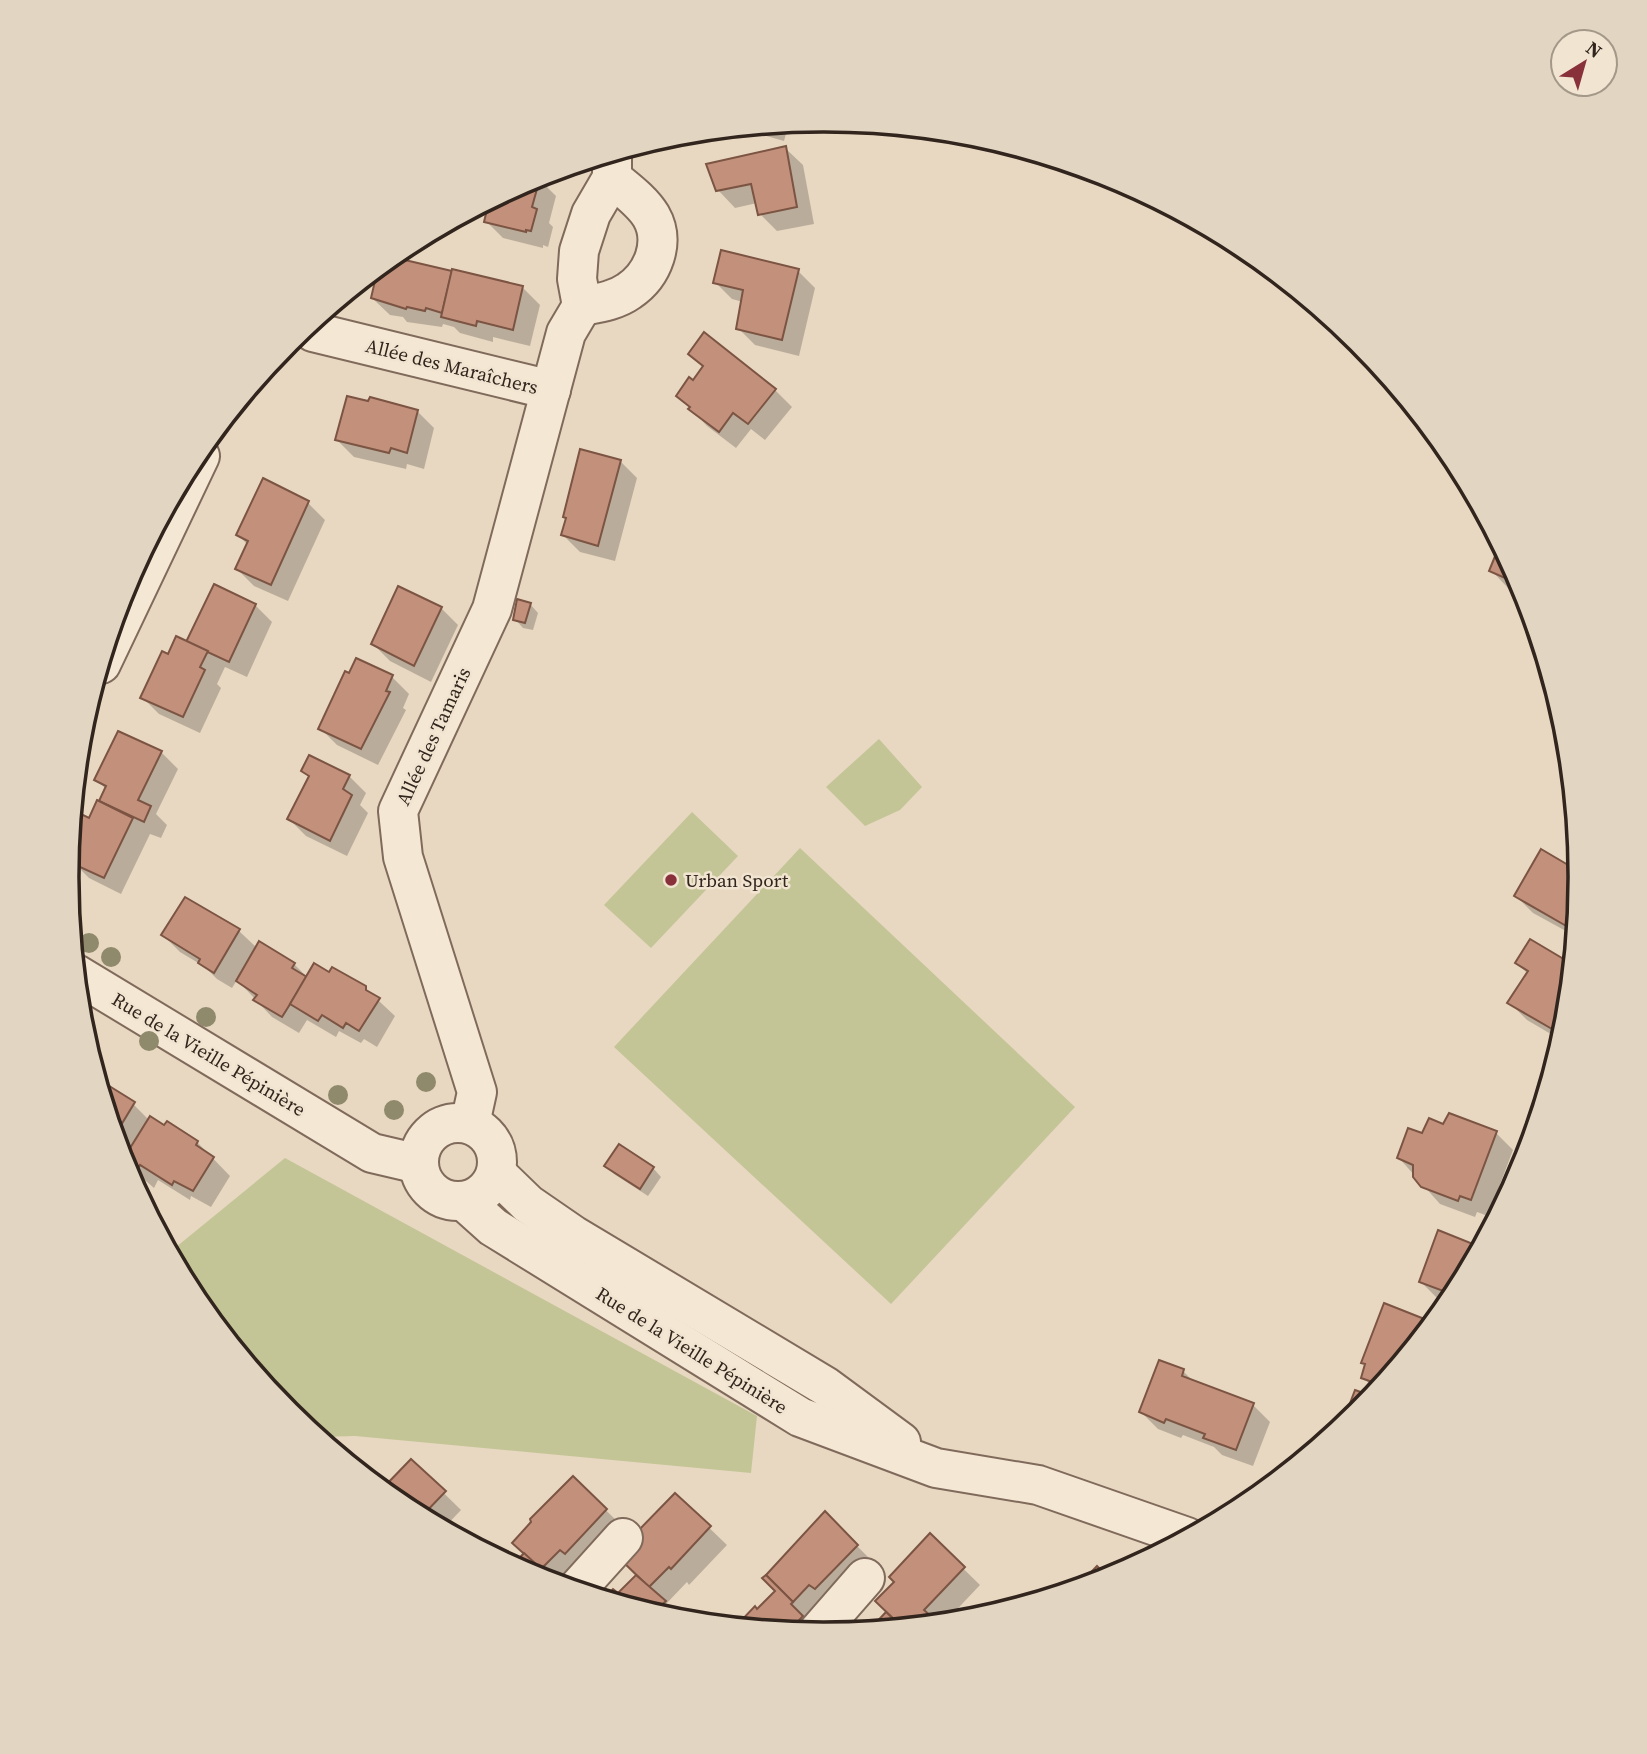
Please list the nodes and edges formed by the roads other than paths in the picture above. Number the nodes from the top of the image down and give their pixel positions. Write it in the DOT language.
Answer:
graph roads {
  1 [pos="612,166"];
  2 [pos="582,306"];
  3 [pos="316,332"];
  4 [pos="551,390"];
  5 [pos="158,544"];
  6 [pos="134,595"];
  7 [pos="86,980"];
  8 [pos="470,1124"];
  9 [pos="419,1164"];
  10 [pos="496,1172"];
  11 [pos="464,1200"];
  12 [pos="936,1468"];
  13 [pos="1175,1533"];
  14 [pos="623,1538"];
  15 [pos="866,1578"];
  16 [pos="583,1582"];
  17 [pos="827,1622"];
  1 -- 2 [label="street"];
  1 -- 2 [label="street"];
  2 -- 4 [label="street, Allée des Maraîchers"];
  3 -- 4 [label="street, Allée des Maraîchers"];
  4 -- 8 [label="street, Allée des Tamaris"];
  5 -- 6 [label="street"];
  7 -- 9 [label="street, Rue de la Vieille Pépinière"];
  8 -- 9 [label="street"];
  8 -- 10 [label="street"];
  9 -- 11 [label="street, Rue de la Vieille Pépinière"];
  10 -- 11 [label="street"];
  10 -- 12 [label="street, Rue de la Vieille Pépinière"];
  11 -- 12 [label="street, Rue de la Vieille Pépinière"];
  12 -- 13 [label="street, Rue de la Vieille Pépinière"];
  14 -- 16 [label="street"];
  15 -- 17 [label="street"];
}
